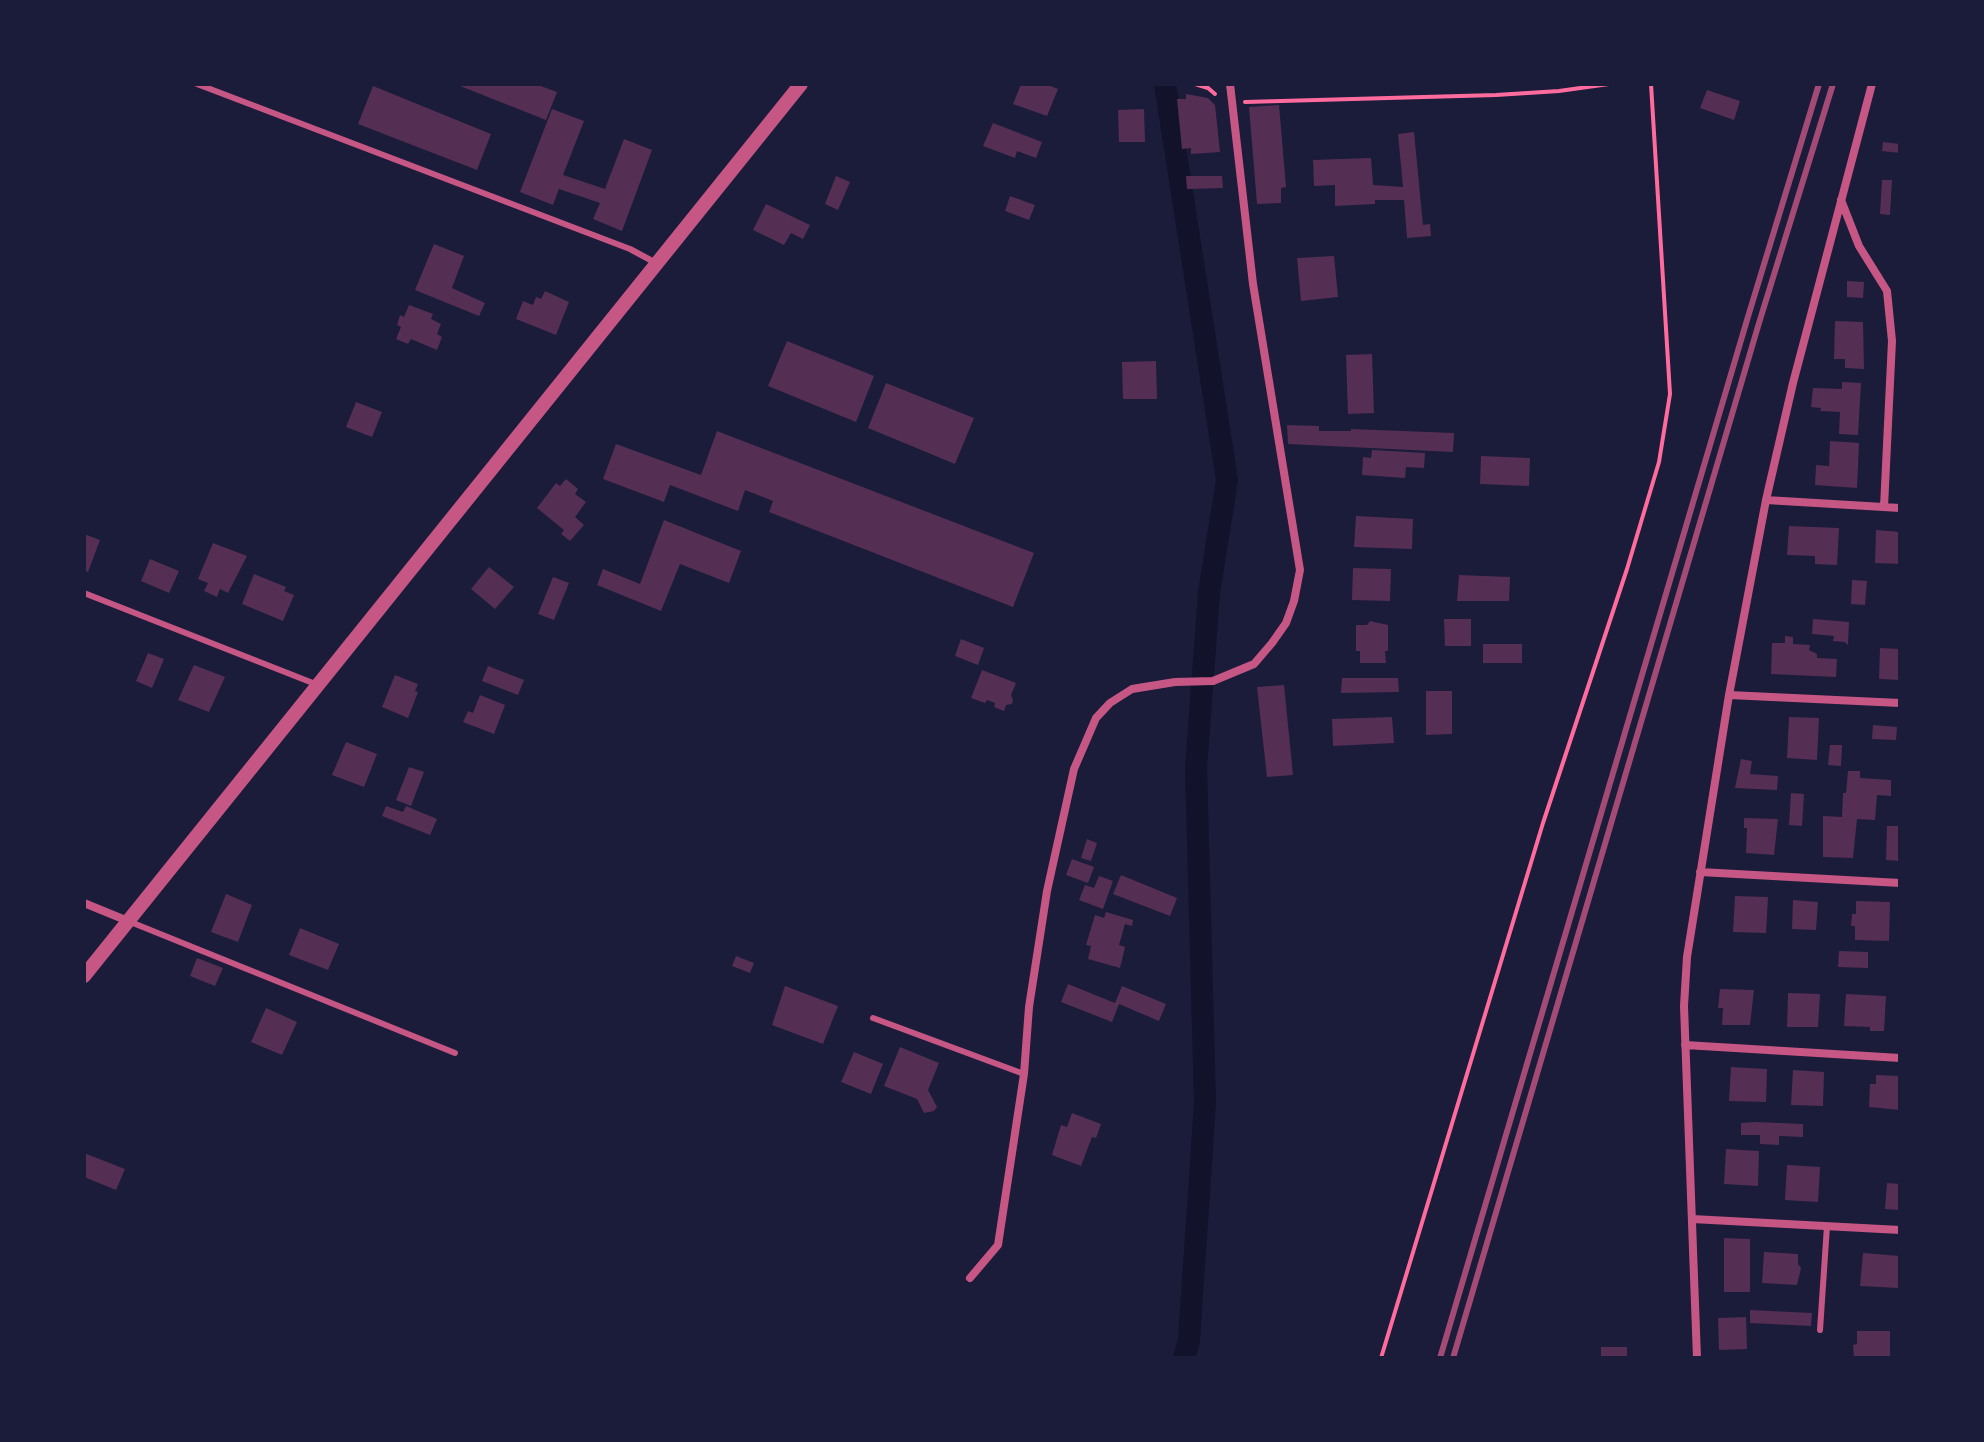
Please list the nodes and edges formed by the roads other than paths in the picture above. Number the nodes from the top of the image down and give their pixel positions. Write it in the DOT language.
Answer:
graph roads {
  1 [pos="197,84"];
  2 [pos="801,84"];
  3 [pos="1230,84"];
  4 [pos="1872,84"];
  5 [pos="1840,199"];
  6 [pos="656,263"];
  7 [pos="1766,500"];
  8 [pos="1884,507"];
  9 [pos="1900,508"];
  10 [pos="84,593"];
  11 [pos="318,685"];
  12 [pos="1729,695"];
  13 [pos="1900,703"];
  14 [pos="1700,872"];
  15 [pos="1900,883"];
  16 [pos="84,903"];
  17 [pos="128,921"];
  18 [pos="84,976"];
  19 [pos="873,1018"];
  20 [pos="1685,1045"];
  21 [pos="455,1053"];
  22 [pos="1900,1058"];
  23 [pos="1024,1074"];
  24 [pos="1692,1219"];
  25 [pos="1827,1226"];
  26 [pos="1900,1230"];
  27 [pos="970,1278"];
  28 [pos="1820,1330"];
  29 [pos="1697,1358"];
  1 -- 6 [label="lane"];
  2 -- 6 [label="street"];
  3 -- 23 [label="street"];
  4 -- 5 [label="street"];
  5 -- 7 [label="street"];
  5 -- 8 [label="street"];
  6 -- 11 [label="street"];
  7 -- 8 [label="street"];
  7 -- 12 [label="street"];
  8 -- 9 [label="street"];
  10 -- 11 [label="lane"];
  11 -- 17 [label="street"];
  12 -- 13 [label="street"];
  12 -- 14 [label="street"];
  14 -- 15 [label="street"];
  14 -- 20 [label="street"];
  16 -- 17 [label="street"];
  17 -- 18 [label="street"];
  17 -- 21 [label="lane"];
  19 -- 23 [label="lane"];
  20 -- 22 [label="street"];
  20 -- 24 [label="street"];
  23 -- 27 [label="street"];
  24 -- 25 [label="street"];
  24 -- 29 [label="street"];
  25 -- 26 [label="street"];
  25 -- 28 [label="lane"];
}
